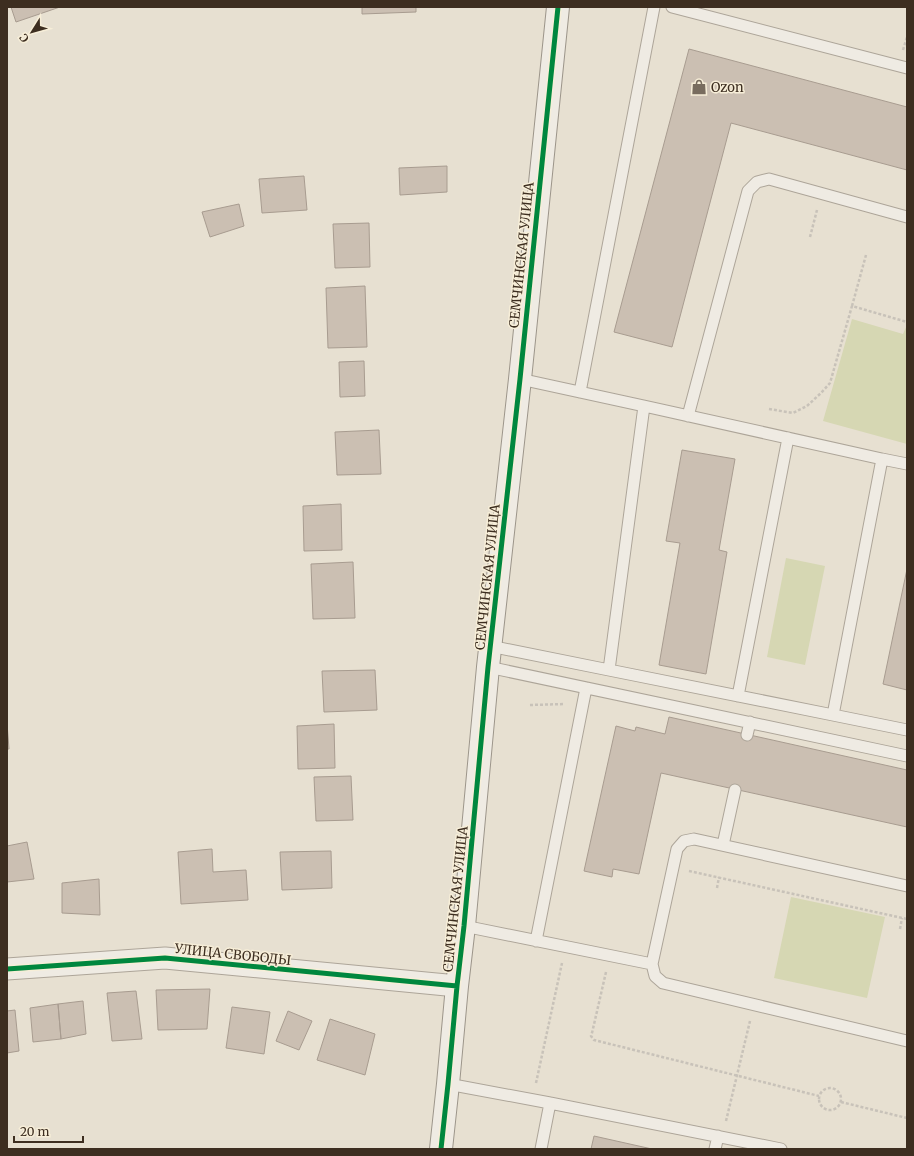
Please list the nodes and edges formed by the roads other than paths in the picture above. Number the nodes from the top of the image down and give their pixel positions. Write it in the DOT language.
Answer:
graph roads {
  1 [pos="558,7"];
  2 [pos="654,7"];
  3 [pos="672,7"];
  4 [pos="907,68"];
  5 [pos="907,217"];
  6 [pos="520,379"];
  7 [pos="580,392"];
  8 [pos="644,406"];
  9 [pos="688,416"];
  10 [pos="788,438"];
  11 [pos="882,459"];
  12 [pos="907,464"];
  13 [pos="489,656"];
  14 [pos="609,670"];
  15 [pos="586,688"];
  16 [pos="738,696"];
  17 [pos="833,715"];
  18 [pos="750,722"];
  19 [pos="907,730"];
  20 [pos="747,735"];
  21 [pos="907,756"];
  22 [pos="735,790"];
  23 [pos="723,845"];
  24 [pos="907,886"];
  25 [pos="464,926"];
  26 [pos="536,941"];
  27 [pos="652,964"];
  28 [pos="7,969"];
  29 [pos="457,986"];
  30 [pos="907,1041"];
  31 [pos="448,1084"];
  32 [pos="550,1102"];
  33 [pos="720,1137"];
  34 [pos="441,1149"];
  35 [pos="541,1149"];
  36 [pos="715,1149"];
  37 [pos="781,1149"];
  1 -- 6 [label="street, СЕМЧИНСКАЯ УЛИЦА"];
  2 -- 7 [label="lane"];
  3 -- 4 [label="lane"];
  5 -- 9 [label="lane"];
  6 -- 7 [label="lane"];
  6 -- 13 [label="street, СЕМЧИНСКАЯ УЛИЦА"];
  7 -- 8 [label="lane"];
  8 -- 9 [label="lane"];
  8 -- 14 [label="lane"];
  9 -- 10 [label="lane"];
  10 -- 11 [label="lane"];
  10 -- 16 [label="lane"];
  11 -- 12 [label="lane"];
  11 -- 17 [label="lane"];
  13 -- 14 [label="lane"];
  13 -- 15 [label="lane"];
  13 -- 25 [label="street, СЕМЧИНСКАЯ УЛИЦА"];
  14 -- 16 [label="lane"];
  15 -- 18 [label="lane"];
  15 -- 26 [label="lane"];
  16 -- 17 [label="lane"];
  17 -- 19 [label="lane"];
  18 -- 20 [label="lane"];
  18 -- 21 [label="lane"];
  22 -- 23 [label="lane"];
  23 -- 24 [label="lane"];
  23 -- 27 [label="lane"];
  25 -- 26 [label="lane"];
  25 -- 29 [label="street, СЕМЧИНСКАЯ УЛИЦА"];
  26 -- 27 [label="lane"];
  27 -- 30 [label="lane"];
  28 -- 29 [label="street, УЛИЦА СВОБОДЫ"];
  29 -- 31 [label="street, СЕМЧИНСКАЯ УЛИЦА"];
  31 -- 32 [label="lane"];
  31 -- 34 [label="street, СЕМЧИНСКАЯ УЛИЦА"];
  32 -- 33 [label="lane"];
  32 -- 35 [label="lane"];
  33 -- 36 [label="lane"];
  33 -- 37 [label="lane"];
}
